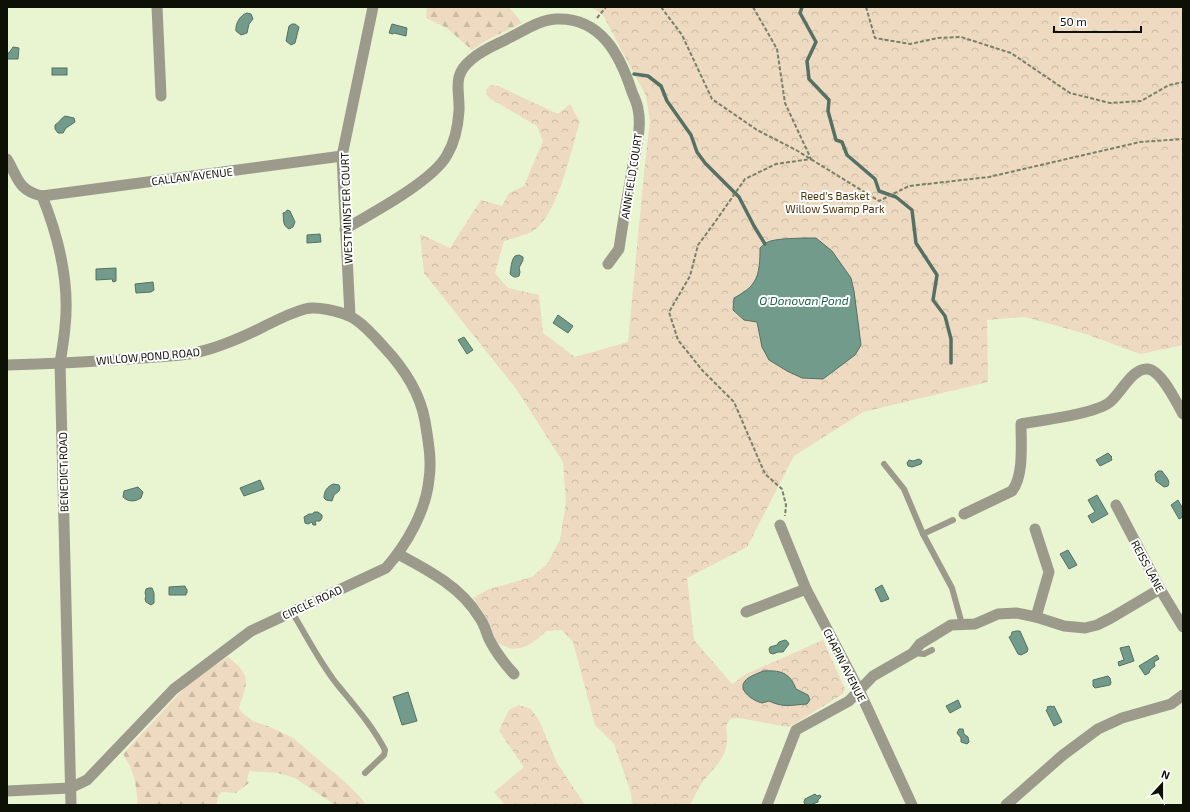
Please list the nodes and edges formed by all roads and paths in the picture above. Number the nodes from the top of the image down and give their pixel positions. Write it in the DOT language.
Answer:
graph roads {
  1 [pos="157,7"];
  2 [pos="373,7"];
  3 [pos="606,7"];
  4 [pos="661,7"];
  5 [pos="753,7"];
  6 [pos="866,7"];
  7 [pos="589,26"];
  8 [pos="1183,82"];
  9 [pos="161,96"];
  10 [pos="1183,139"];
  11 [pos="342,156"];
  12 [pos="7,159"];
  13 [pos="811,160"];
  14 [pos="42,196"];
  15 [pos="345,229"];
  16 [pos="608,264"];
  17 [pos="350,316"];
  18 [pos="60,363"];
  19 [pos="7,365"];
  20 [pos="1183,414"];
  21 [pos="884,464"];
  22 [pos="1116,505"];
  23 [pos="964,514"];
  24 [pos="953,520"];
  25 [pos="781,527"];
  26 [pos="1035,529"];
  27 [pos="923,534"];
  28 [pos="398,554"];
  29 [pos="806,589"];
  30 [pos="1160,589"];
  31 [pos="292,612"];
  32 [pos="746,612"];
  33 [pos="1036,617"];
  34 [pos="962,624"];
  35 [pos="1183,627"];
  36 [pos="932,650"];
  37 [pos="913,653"];
  38 [pos="514,674"];
  39 [pos="859,690"];
  40 [pos="1183,696"];
  41 [pos="365,773"];
  42 [pos="70,788"];
  43 [pos="7,791"];
  44 [pos="71,805"];
  45 [pos="767,805"];
  46 [pos="912,805"];
  47 [pos="1006,805"];
  1 -- 9 [label="street"];
  2 -- 11 [label="street, WESTMINSTER COURT"];
  3 -- 7 [label="path"];
  4 -- 13 [label="path"];
  5 -- 13 [label="path"];
  6 -- 8 [label="path"];
  7 -- 15 [label="street, ANNFIELD COURT"];
  7 -- 16 [label="street, ANNFIELD COURT"];
  10 -- 13 [label="path"];
  11 -- 14 [label="street, CALLAN AVENUE"];
  11 -- 15 [label="street, WESTMINSTER COURT"];
  12 -- 14 [label="street"];
  13 -- 25 [label="path"];
  14 -- 18 [label="street, BENEDICT ROAD"];
  15 -- 17 [label="street, WESTMINSTER COURT"];
  17 -- 18 [label="street, WILLOW POND ROAD"];
  17 -- 28 [label="street, CIRCLE ROAD"];
  18 -- 19 [label="street, WILLOW POND ROAD"];
  18 -- 42 [label="street, BENEDICT ROAD"];
  20 -- 23 [label="street"];
  21 -- 27 [label="lane"];
  22 -- 30 [label="street, REISS LANE"];
  24 -- 27 [label="lane"];
  25 -- 29 [label="street, CHAPIN AVENUE"];
  26 -- 33 [label="street"];
  27 -- 34 [label="lane"];
  28 -- 31 [label="street, CIRCLE ROAD"];
  28 -- 38 [label="street"];
  29 -- 32 [label="street"];
  29 -- 39 [label="street, CHAPIN AVENUE"];
  30 -- 33 [label="street"];
  30 -- 35 [label="street, REISS LANE"];
  31 -- 41 [label="lane"];
  31 -- 42 [label="street, CIRCLE ROAD"];
  33 -- 34 [label="street"];
  34 -- 37 [label="street"];
  36 -- 37 [label="lane"];
  37 -- 39 [label="street"];
  39 -- 45 [label="street"];
  39 -- 46 [label="street, CHAPIN AVENUE"];
  40 -- 47 [label="street"];
  42 -- 43 [label="street, CIRCLE ROAD"];
  42 -- 44 [label="street, BENEDICT ROAD"];
}
